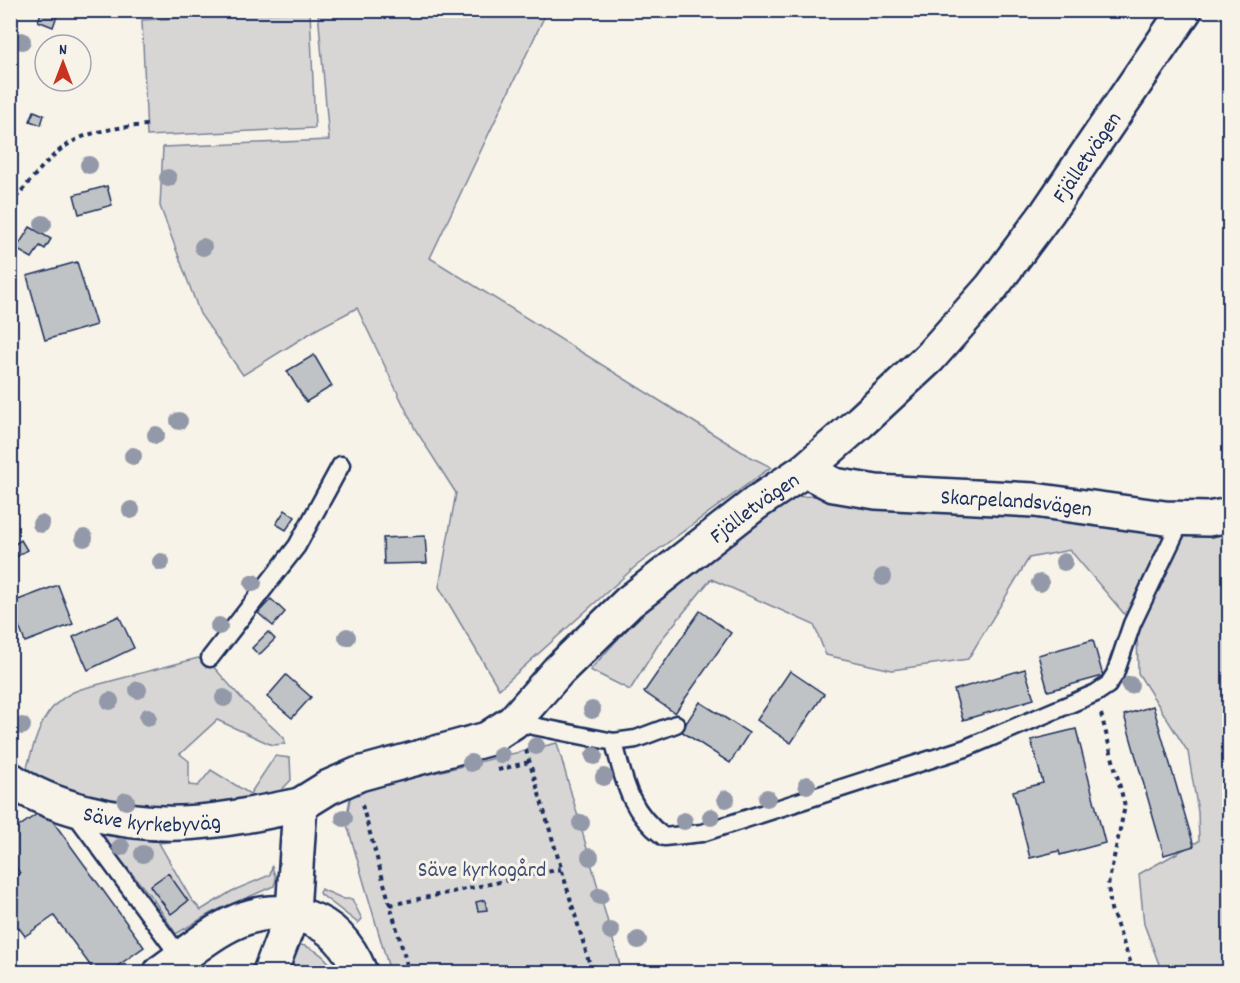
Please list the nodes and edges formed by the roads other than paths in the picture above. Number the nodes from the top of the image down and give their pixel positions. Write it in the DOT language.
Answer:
graph roads {
  1 [pos="1185,10"];
  2 [pos="341,465"];
  3 [pos="806,470"];
  4 [pos="1230,515"];
  5 [pos="1182,519"];
  6 [pos="210,658"];
  7 [pos="520,724"];
  8 [pos="676,724"];
  9 [pos="614,742"];
  10 [pos="16,792"];
  11 [pos="300,805"];
  12 [pos="70,808"];
  13 [pos="293,912"];
  14 [pos="171,965"];
  15 [pos="270,972"];
  16 [pos="360,972"];
  1 -- 3 [label="street, Fjälletvägen"];
  2 -- 6 [label="lane"];
  3 -- 5 [label="street, Skarpelandsvägen"];
  3 -- 7 [label="street, Fjälletvägen"];
  4 -- 5 [label="street, Skarpelandsvägen"];
  5 -- 9 [label="lane"];
  7 -- 9 [label="lane"];
  7 -- 11 [label="street, Fjälletvägen"];
  8 -- 9 [label="lane"];
  10 -- 12 [label="street, Säve kyrkebyväg"];
  11 -- 12 [label="street, Säve kyrkebyväg"];
  11 -- 13 [label="street"];
  12 -- 14 [label="lane"];
  13 -- 14 [label="street"];
  13 -- 15 [label="street"];
  13 -- 16 [label="street"];
}
